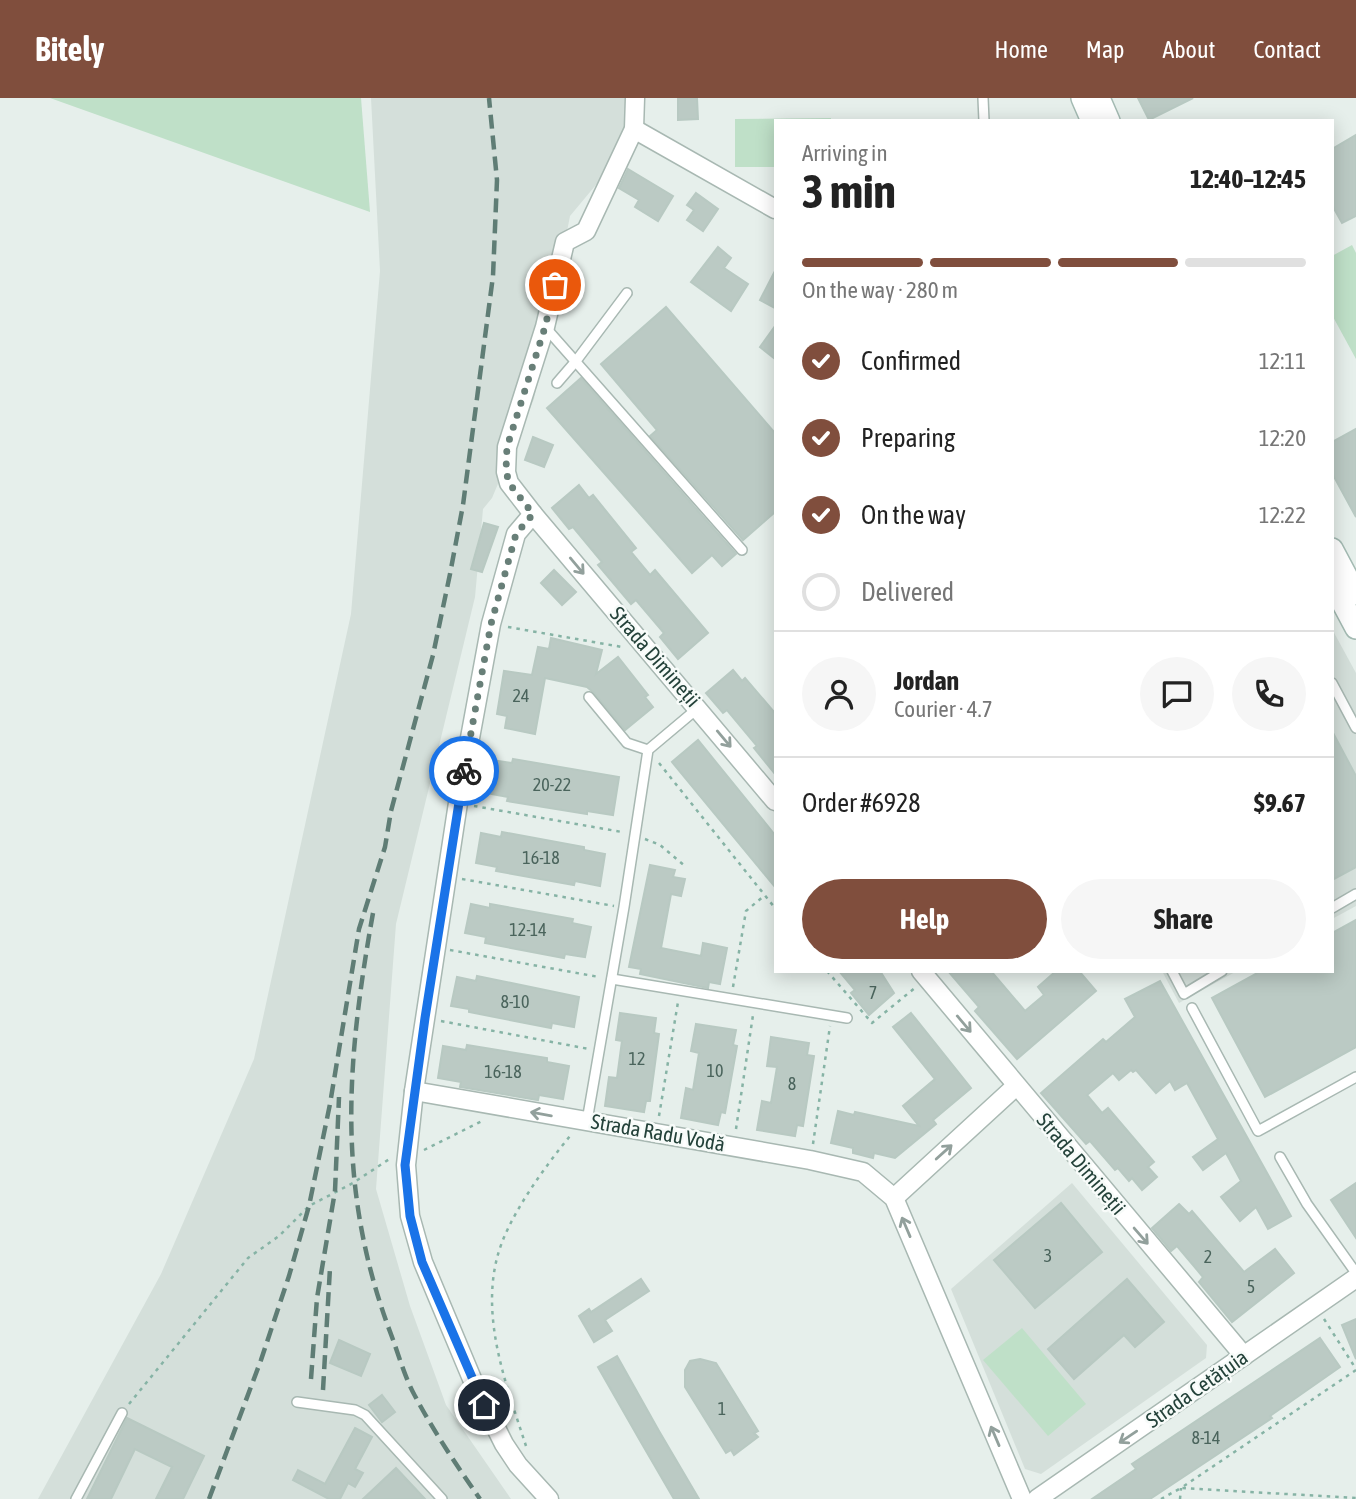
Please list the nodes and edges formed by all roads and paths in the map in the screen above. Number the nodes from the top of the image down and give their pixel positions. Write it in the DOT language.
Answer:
graph roads {
  1 [pos="635,98"];
  2 [pos="983,98"];
  3 [pos="1082,98"];
  4 [pos="1099,98"];
  5 [pos="984,119"];
  6 [pos="1091,119"];
  7 [pos="1108,119"];
  8 [pos="634,129"];
  9 [pos="774,208"];
  10 [pos="627,293"];
  11 [pos="545,327"];
  12 [pos="576,360"];
  13 [pos="556,383"];
  14 [pos="533,514"];
  15 [pos="742,550"];
  16 [pos="1334,553"];
  17 [pos="1334,587"];
  18 [pos="1356,594"];
  19 [pos="491,624"];
  20 [pos="1356,628"];
  21 [pos="650,652"];
  22 [pos="1334,687"];
  23 [pos="589,697"];
  24 [pos="698,708"];
  25 [pos="1356,728"];
  26 [pos="648,750"];
  27 [pos="774,800"];
  28 [pos="458,803"];
  29 [pos="636,835"];
  30 [pos="685,866"];
  31 [pos="447,877"];
  32 [pos="765,894"];
  33 [pos="1356,894"];
  34 [pos="624,907"];
  35 [pos="774,907"];
  36 [pos="1334,907"];
  37 [pos="435,947"];
  38 [pos="829,973"];
  39 [pos="1173,973"];
  40 [pos="1219,973"];
  41 [pos="923,975"];
  42 [pos="612,979"];
  43 [pos="680,992"];
  44 [pos="731,1001"];
  45 [pos="754,1004"];
  46 [pos="1192,1008"];
  47 [pos="832,1016"];
  48 [pos="425,1018"];
  49 [pos="847,1018"];
  50 [pos="600,1051"];
  51 [pos="1356,1077"];
  52 [pos="1016,1086"];
  53 [pos="414,1091"];
  54 [pos="509,1108"];
  55 [pos="587,1121"];
  56 [pos="656,1133"];
  57 [pos="733,1146"];
  58 [pos="407,1155"];
  59 [pos="1280,1157"];
  60 [pos="810,1160"];
  61 [pos="894,1198"];
  62 [pos="1356,1276"];
  63 [pos="1316,1307"];
  64 [pos="1244,1356"];
  65 [pos="1356,1370"];
  66 [pos="297,1402"];
  67 [pos="122,1413"];
  68 [pos="518,1465"];
  69 [pos="1181,1488"];
  70 [pos="1356,1498"];
  71 [pos="76,1499"];
  72 [pos="442,1499"];
  73 [pos="549,1499"];
  74 [pos="1022,1499"];
  75 [pos="1037,1499"];
  76 [pos="1161,1499"];
  77 [pos="1180,1499"];
  1 -- 8 [label="street"];
  2 -- 5 [label="lane"];
  3 -- 6 [label="main road"];
  4 -- 7 [label="main road"];
  8 -- 9 [label="street"];
  8 -- 11 [label="street, Strada Dimineții"];
  10 -- 12 [label="lane"];
  11 -- 12 [label="lane"];
  11 -- 14 [label="street, Strada Dimineții"];
  12 -- 13 [label="lane"];
  12 -- 15 [label="lane"];
  14 -- 19 [label="street"];
  14 -- 21 [label="street, Strada Dimineții, one-way"];
  16 -- 18 [label="main road"];
  17 -- 20 [label="main road"];
  19 -- 21 [label="path"];
  19 -- 28 [label="street"];
  21 -- 24 [label="street, Strada Dimineții"];
  22 -- 25 [label="lane"];
  23 -- 26 [label="lane"];
  24 -- 26 [label="lane"];
  24 -- 27 [label="street, Strada Dimineții, one-way"];
  26 -- 29 [label="lane"];
  26 -- 32 [label="path"];
  28 -- 29 [label="path"];
  28 -- 31 [label="street"];
  29 -- 30 [label="path"];
  29 -- 34 [label="lane"];
  31 -- 34 [label="path"];
  31 -- 37 [label="street"];
  32 -- 35 [label="path"];
  32 -- 44 [label="path"];
  33 -- 36 [label="lane"];
  34 -- 42 [label="lane"];
  37 -- 42 [label="path"];
  37 -- 48 [label="street"];
  38 -- 41 [label="path"];
  39 -- 40 [label="lane"];
  41 -- 52 [label="street, Strada Dimineții, one-way"];
  42 -- 43 [label="lane"];
  42 -- 50 [label="lane"];
  43 -- 44 [label="lane"];
  43 -- 56 [label="path"];
  44 -- 45 [label="lane"];
  45 -- 47 [label="lane"];
  45 -- 57 [label="path"];
  46 -- 51 [label="lane"];
  47 -- 49 [label="lane"];
  47 -- 60 [label="path"];
  48 -- 50 [label="path"];
  48 -- 53 [label="street"];
  50 -- 55 [label="lane"];
  61 -- 52 [label="street, one-way"];
  52 -- 64 [label="street, Strada Dimineții, one-way"];
  53 -- 54 [label="street, Strada Radu Vodă"];
  53 -- 58 [label="street"];
  55 -- 54 [label="street, Strada Radu Vodă, one-way"];
  54 -- 58 [label="path"];
  55 -- 56 [label="street, Strada Radu Vodă"];
  55 -- 68 [label="path"];
  56 -- 57 [label="street, Strada Radu Vodă"];
  57 -- 60 [label="street, Strada Radu Vodă"];
  58 -- 67 [label="path"];
  58 -- 68 [label="street"];
  59 -- 62 [label="lane"];
  60 -- 61 [label="street, Strada Radu Vodă"];
  74 -- 61 [label="street, Strada Radu Vodă, one-way"];
  62 -- 63 [label="street, Strada Cetățuia"];
  63 -- 64 [label="street, Strada Cetățuia"];
  63 -- 65 [label="path"];
  64 -- 75 [label="street, Strada Cetățuia, one-way"];
  65 -- 69 [label="path"];
  66 -- 72 [label="lane"];
  67 -- 71 [label="lane"];
  68 -- 73 [label="street"];
  69 -- 70 [label="path"];
  69 -- 76 [label="path"];
  69 -- 77 [label="path"];
}
